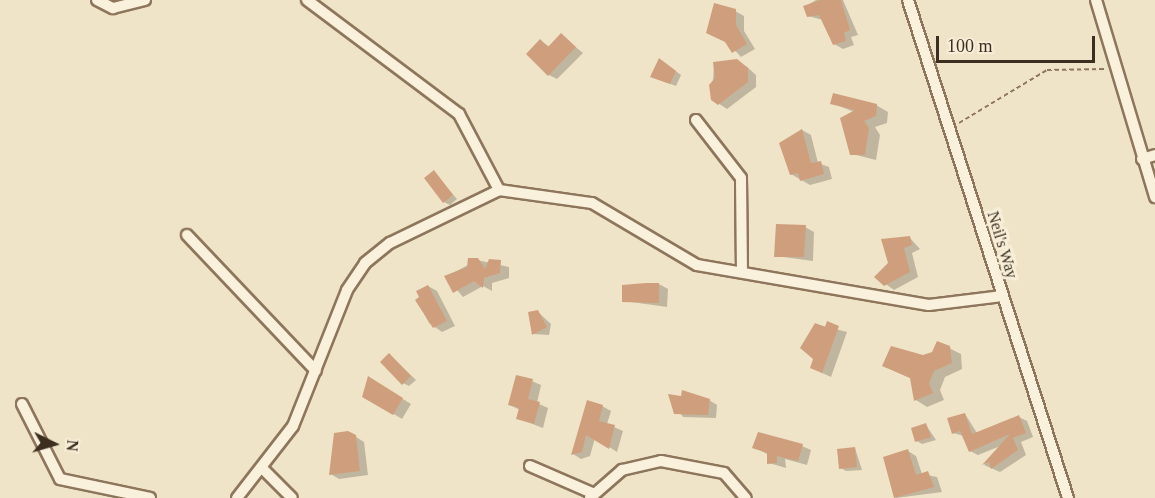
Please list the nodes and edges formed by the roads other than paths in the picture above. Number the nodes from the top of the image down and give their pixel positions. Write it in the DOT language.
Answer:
graph roads {
  1 [pos="97,0"];
  2 [pos="145,0"];
  3 [pos="307,0"];
  4 [pos="908,0"];
  5 [pos="1096,0"];
  6 [pos="696,120"];
  7 [pos="1155,155"];
  8 [pos="1142,159"];
  9 [pos="499,190"];
  10 [pos="1155,197"];
  11 [pos="187,236"];
  12 [pos="742,271"];
  13 [pos="1002,296"];
  14 [pos="315,371"];
  15 [pos="22,404"];
  16 [pos="530,466"];
  17 [pos="262,468"];
  18 [pos="591,496"];
  19 [pos="150,498"];
  20 [pos="237,498"];
  21 [pos="292,498"];
  22 [pos="746,498"];
  23 [pos="1068,498"];
  1 -- 2 [label="street"];
  3 -- 9 [label="street"];
  4 -- 13 [label="street, Neil's Way"];
  5 -- 8 [label="street"];
  6 -- 12 [label="street"];
  7 -- 8 [label="street"];
  8 -- 10 [label="street"];
  9 -- 12 [label="street"];
  9 -- 14 [label="street"];
  11 -- 14 [label="street"];
  12 -- 13 [label="street"];
  13 -- 23 [label="street, Neil's Way"];
  14 -- 17 [label="street"];
  15 -- 19 [label="street"];
  16 -- 18 [label="street"];
  17 -- 20 [label="street"];
  17 -- 21 [label="street"];
  18 -- 22 [label="street"];
}
